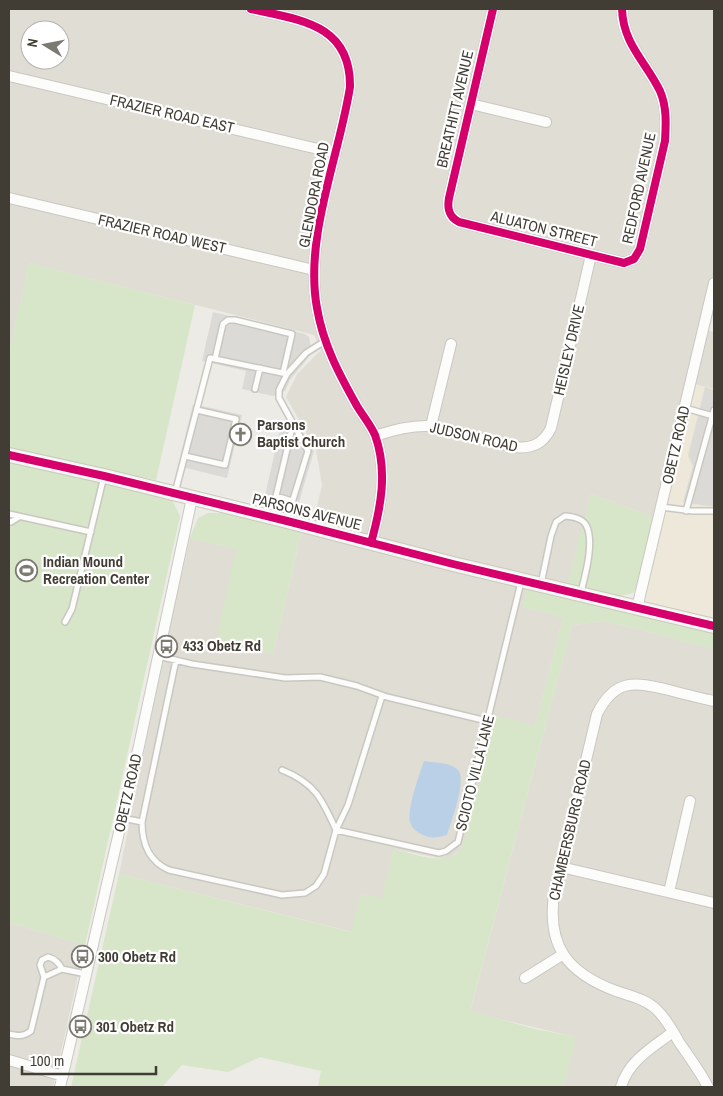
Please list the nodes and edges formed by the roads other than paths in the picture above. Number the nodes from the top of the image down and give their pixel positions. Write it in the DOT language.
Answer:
graph roads {
  1 [pos="251,9"];
  2 [pos="493,9"];
  3 [pos="622,9"];
  4 [pos="9,76"];
  5 [pos="471,104"];
  6 [pos="546,122"];
  7 [pos="335,153"];
  8 [pos="9,198"];
  9 [pos="451,216"];
  10 [pos="592,255"];
  11 [pos="632,260"];
  12 [pos="314,270"];
  13 [pos="714,283"];
  14 [pos="325,341"];
  15 [pos="451,344"];
  16 [pos="215,359"];
  17 [pos="260,368"];
  18 [pos="285,374"];
  19 [pos="255,389"];
  20 [pos="684,408"];
  21 [pos="197,410"];
  22 [pos="713,413"];
  23 [pos="293,424"];
  24 [pos="432,426"];
  25 [pos="375,436"];
  26 [pos="542,442"];
  27 [pos="9,455"];
  28 [pos="185,456"];
  29 [pos="104,476"];
  30 [pos="175,494"];
  31 [pos="192,498"];
  32 [pos="292,501"];
  33 [pos="661,507"];
  34 [pos="686,511"];
  35 [pos="714,512"];
  36 [pos="9,514"];
  37 [pos="19,517"];
  38 [pos="9,521"];
  39 [pos="287,521"];
  40 [pos="91,532"];
  41 [pos="371,543"];
  42 [pos="522,580"];
  43 [pos="540,585"];
  44 [pos="580,594"];
  45 [pos="637,608"];
  46 [pos="65,622"];
  47 [pos="714,626"];
  48 [pos="158,656"];
  49 [pos="176,660"];
  50 [pos="382,696"];
  51 [pos="714,701"];
  52 [pos="487,721"];
  53 [pos="282,770"];
  54 [pos="690,801"];
  55 [pos="122,818"];
  56 [pos="142,822"];
  57 [pos="336,830"];
  58 [pos="561,867"];
  59 [pos="669,892"];
  60 [pos="714,903"];
  61 [pos="562,955"];
  62 [pos="62,969"];
  63 [pos="86,974"];
  64 [pos="44,977"];
  65 [pos="525,978"];
  66 [pos="673,1032"];
  67 [pos="9,1034"];
  68 [pos="9,1060"];
  69 [pos="63,1076"];
  70 [pos="709,1083"];
  71 [pos="60,1087"];
  72 [pos="621,1087"];
  1 -- 7 [label="street, GLENDORA ROAD"];
  2 -- 5 [label="street, BREATHITT AVENUE"];
  3 -- 11 [label="street, REDFORD AVENUE"];
  4 -- 7 [label="street, FRAZIER ROAD EAST"];
  5 -- 6 [label="street"];
  5 -- 9 [label="street, BREATHITT AVENUE"];
  7 -- 12 [label="street, GLENDORA ROAD"];
  8 -- 12 [label="street, FRAZIER ROAD WEST"];
  9 -- 10 [label="street, ALUATON STREET"];
  10 -- 11 [label="street, ALUATON STREET"];
  10 -- 26 [label="street, HEISLEY DRIVE"];
  12 -- 14 [label="street, GLENDORA ROAD"];
  13 -- 20 [label="street, OBETZ ROAD"];
  14 -- 18 [label="lane"];
  14 -- 25 [label="street, GLENDORA ROAD"];
  15 -- 24 [label="street"];
  16 -- 17 [label="lane"];
  16 -- 18 [label="lane"];
  16 -- 21 [label="lane"];
  17 -- 18 [label="lane"];
  17 -- 19 [label="lane"];
  18 -- 23 [label="lane"];
  20 -- 22 [label="lane"];
  20 -- 33 [label="street, OBETZ ROAD"];
  21 -- 28 [label="lane"];
  21 -- 28 [label="lane"];
  22 -- 34 [label="lane"];
  23 -- 32 [label="lane"];
  23 -- 32 [label="lane"];
  24 -- 25 [label="street, JUDSON ROAD"];
  24 -- 26 [label="street, JUDSON ROAD"];
  25 -- 41 [label="street, GLENDORA ROAD"];
  27 -- 29 [label="street, PARSONS AVENUE"];
  28 -- 30 [label="lane"];
  29 -- 30 [label="street, PARSONS AVENUE"];
  29 -- 40 [label="lane"];
  30 -- 31 [label="street, PARSONS AVENUE"];
  31 -- 39 [label="street, PARSONS AVENUE"];
  31 -- 48 [label="street, OBETZ ROAD"];
  32 -- 39 [label="lane"];
  33 -- 34 [label="lane"];
  33 -- 45 [label="street, OBETZ ROAD"];
  34 -- 35 [label="lane"];
  36 -- 37 [label="lane"];
  37 -- 38 [label="lane"];
  37 -- 40 [label="lane"];
  39 -- 41 [label="street, PARSONS AVENUE"];
  40 -- 46 [label="lane"];
  41 -- 42 [label="street, PARSONS AVENUE"];
  42 -- 43 [label="street, PARSONS AVENUE"];
  42 -- 52 [label="lane, SCIOTO VILLA LANE"];
  43 -- 44 [label="street, PARSONS AVENUE"];
  43 -- 44 [label="lane"];
  44 -- 45 [label="street, PARSONS AVENUE"];
  45 -- 47 [label="street, PARSONS AVENUE"];
  48 -- 49 [label="lane"];
  48 -- 55 [label="street, OBETZ ROAD"];
  49 -- 50 [label="lane"];
  49 -- 56 [label="lane"];
  50 -- 52 [label="lane"];
  50 -- 57 [label="lane"];
  51 -- 58 [label="street, CHAMBERSBURG ROAD"];
  52 -- 57 [label="lane, SCIOTO VILLA LANE"];
  53 -- 57 [label="lane"];
  54 -- 59 [label="street"];
  55 -- 56 [label="lane"];
  55 -- 63 [label="street, OBETZ ROAD"];
  56 -- 57 [label="lane"];
  58 -- 59 [label="street"];
  58 -- 61 [label="street, CHAMBERSBURG ROAD"];
  59 -- 60 [label="street"];
  61 -- 65 [label="street"];
  61 -- 66 [label="street, CHAMBERSBURG ROAD"];
  62 -- 63 [label="lane"];
  62 -- 64 [label="lane"];
  62 -- 64 [label="lane"];
  63 -- 69 [label="street, OBETZ ROAD"];
  64 -- 67 [label="lane"];
  66 -- 70 [label="street, CHAMBERSBURG ROAD"];
  66 -- 72 [label="street"];
  68 -- 69 [label="street"];
  69 -- 71 [label="street, OBETZ ROAD"];
}
